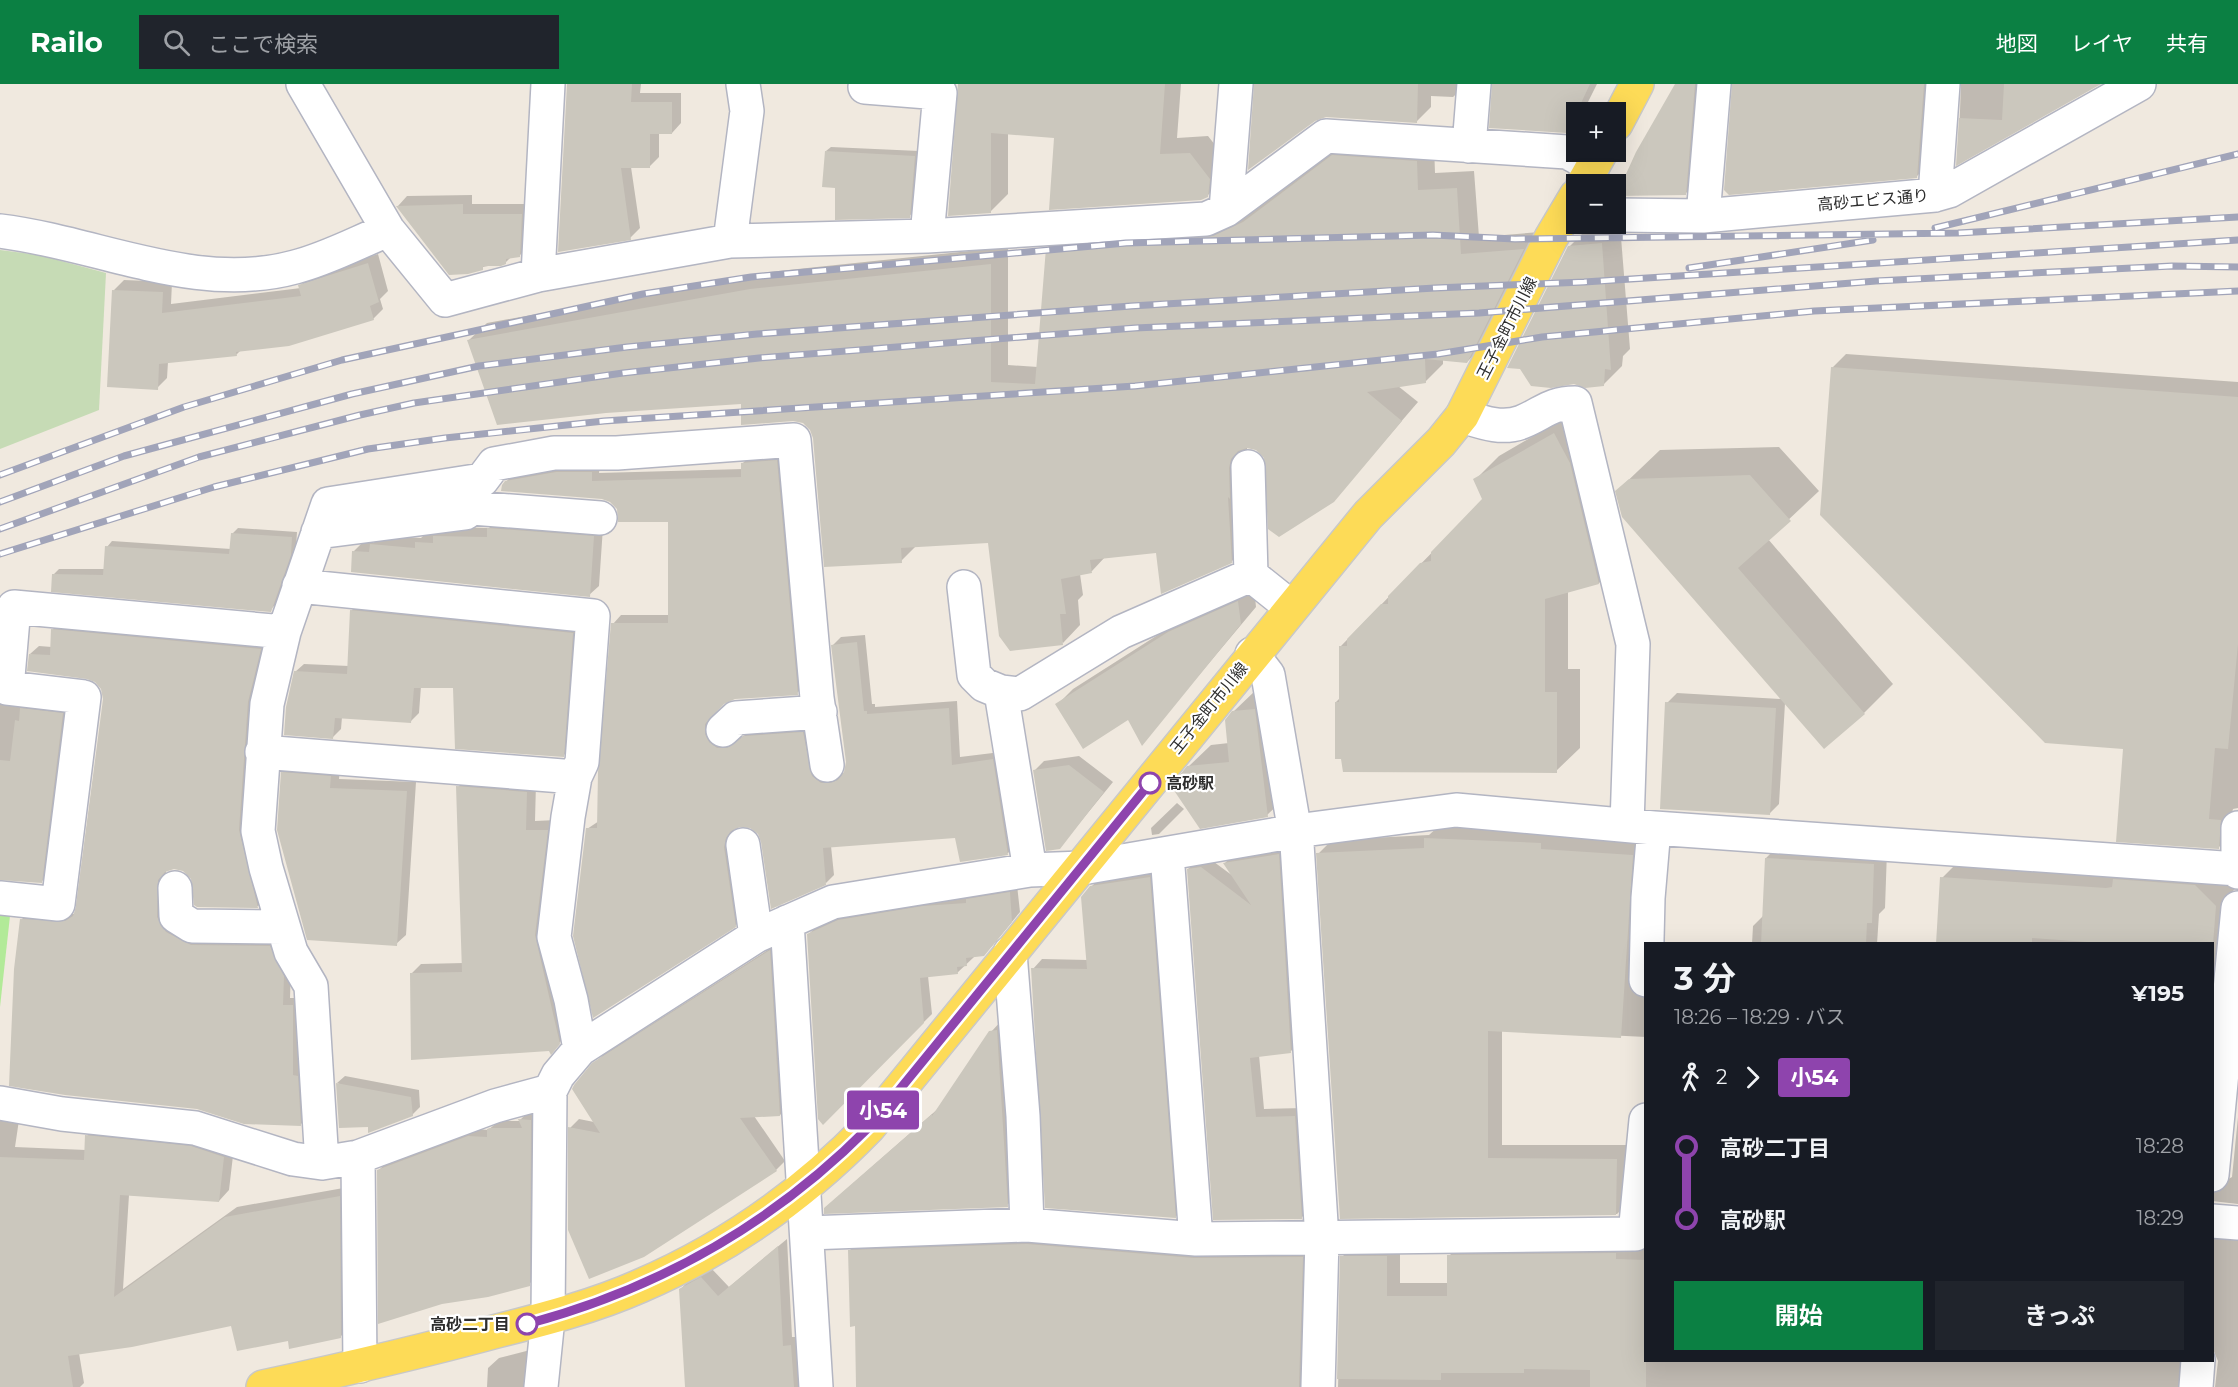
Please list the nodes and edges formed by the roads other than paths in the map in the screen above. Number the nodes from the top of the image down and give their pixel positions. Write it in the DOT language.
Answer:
graph roads {
  1 [pos="303,84"];
  2 [pos="548,84"];
  3 [pos="743,84"];
  4 [pos="1236,84"];
  5 [pos="1474,84"];
  6 [pos="1637,84"];
  7 [pos="1714,84"];
  8 [pos="1943,84"];
  9 [pos="2139,84"];
  10 [pos="865,87"];
  11 [pos="1626,105"];
  12 [pos="1469,146"];
  13 [pos="1592,167"];
  14 [pos="1935,195"];
  15 [pos="1226,210"];
  16 [pos="1626,215"];
  17 [pos="1703,216"];
  18 [pos="1566,218"];
  19 [pos="386,226"];
  20 [pos="0,231"];
  21 [pos="927,236"];
  22 [pos="730,241"];
  23 [pos="538,275"];
  24 [pos="1462,416"];
  25 [pos="1248,467"];
  26 [pos="600,518"];
  27 [pos="321,523"];
  28 [pos="1251,575"];
  29 [pos="299,586"];
  30 [pos="964,587"];
  31 [pos="1291,607"];
  32 [pos="284,632"];
  33 [pos="1252,654"];
  34 [pos="1001,692"];
  35 [pos="820,712"];
  36 [pos="723,730"];
  37 [pos="262,752"];
  38 [pos="827,765"];
  39 [pos="575,777"];
  40 [pos="1640,826"];
  41 [pos="2238,828"];
  42 [pos="1296,831"];
  43 [pos="743,845"];
  44 [pos="1167,854"];
  45 [pos="1082,868"];
  46 [pos="1030,870"];
  47 [pos="2238,870"];
  48 [pos="175,888"];
  49 [pos="0,898"];
  50 [pos="2238,908"];
  51 [pos="787,922"];
  52 [pos="283,927"];
  53 [pos="756,936"];
  54 [pos="1647,942"];
  55 [pos="1010,953"];
  56 [pos="580,1049"];
  57 [pos="549,1091"];
  58 [pos="0,1103"];
  59 [pos="2214,1140"];
  60 [pos="1644,1141"];
  61 [pos="358,1157"];
  62 [pos="322,1163"];
  63 [pos="804,1188"];
  64 [pos="2214,1221"];
  65 [pos="2238,1223"];
  66 [pos="1027,1225"];
  67 [pos="808,1233"];
  68 [pos="1196,1239"];
  69 [pos="1322,1239"];
  70 [pos="548,1318"];
  71 [pos="2199,1362"];
  72 [pos="360,1366"];
  73 [pos="263,1387"];
  74 [pos="541,1387"];
  75 [pos="816,1387"];
  76 [pos="1318,1387"];
  77 [pos="2196,1387"];
  1 -- 19 [label="street"];
  2 -- 23 [label="street"];
  3 -- 22 [label="street"];
  4 -- 15 [label="street"];
  5 -- 12 [label="street"];
  6 -- 11 [label="main road"];
  7 -- 17 [label="street"];
  8 -- 14 [label="street"];
  9 -- 14 [label="street, 高砂エビス通り"];
  10 -- 21 [label="street"];
  12 -- 13 [label="street"];
  12 -- 15 [label="street"];
  14 -- 17 [label="street, 高砂エビス通り"];
  15 -- 21 [label="street"];
  16 -- 17 [label="street, 高砂エビス通り"];
  18 -- 24 [label="main road, 王子金町市川線"];
  19 -- 20 [label="street"];
  19 -- 23 [label="street"];
  21 -- 22 [label="street"];
  22 -- 23 [label="street"];
  24 -- 31 [label="main road, 王子金町市川線"];
  24 -- 40 [label="street"];
  25 -- 28 [label="street"];
  26 -- 27 [label="street"];
  27 -- 29 [label="street"];
  27 -- 35 [label="street"];
  28 -- 31 [label="street"];
  28 -- 34 [label="street"];
  29 -- 32 [label="street"];
  29 -- 39 [label="street"];
  30 -- 34 [label="street"];
  31 -- 33 [label="main road, 王子金町市川線"];
  32 -- 37 [label="street"];
  32 -- 49 [label="street"];
  33 -- 42 [label="street"];
  33 -- 45 [label="main road, 王子金町市川線"];
  34 -- 46 [label="street"];
  35 -- 36 [label="street"];
  35 -- 38 [label="street"];
  37 -- 39 [label="street"];
  37 -- 52 [label="street"];
  39 -- 56 [label="street"];
  40 -- 42 [label="street"];
  40 -- 47 [label="street"];
  40 -- 54 [label="street"];
  41 -- 47 [label="street"];
  42 -- 44 [label="street"];
  42 -- 69 [label="street"];
  43 -- 53 [label="street"];
  44 -- 45 [label="street"];
  44 -- 68 [label="street"];
  45 -- 46 [label="street"];
  45 -- 55 [label="main road, 王子金町市川線"];
  46 -- 51 [label="street"];
  48 -- 52 [label="street"];
  50 -- 59 [label="street"];
  51 -- 53 [label="street"];
  51 -- 63 [label="street"];
  52 -- 62 [label="street"];
  53 -- 56 [label="street"];
  55 -- 63 [label="main road, 王子金町市川線"];
  55 -- 66 [label="street"];
  56 -- 57 [label="street"];
  57 -- 61 [label="street"];
  57 -- 70 [label="street"];
  58 -- 62 [label="street"];
  60 -- 69 [label="street"];
  61 -- 62 [label="street"];
  61 -- 72 [label="street"];
  63 -- 67 [label="street"];
  63 -- 70 [label="main road, 王子金町市川線"];
  64 -- 65 [label="street"];
  66 -- 67 [label="street"];
  66 -- 68 [label="street"];
  67 -- 75 [label="street"];
  68 -- 69 [label="street"];
  69 -- 76 [label="street"];
  70 -- 72 [label="main road, 王子金町市川線"];
  70 -- 74 [label="street"];
  71 -- 77 [label="street"];
  72 -- 73 [label="main road, 王子金町市川線"];
}
